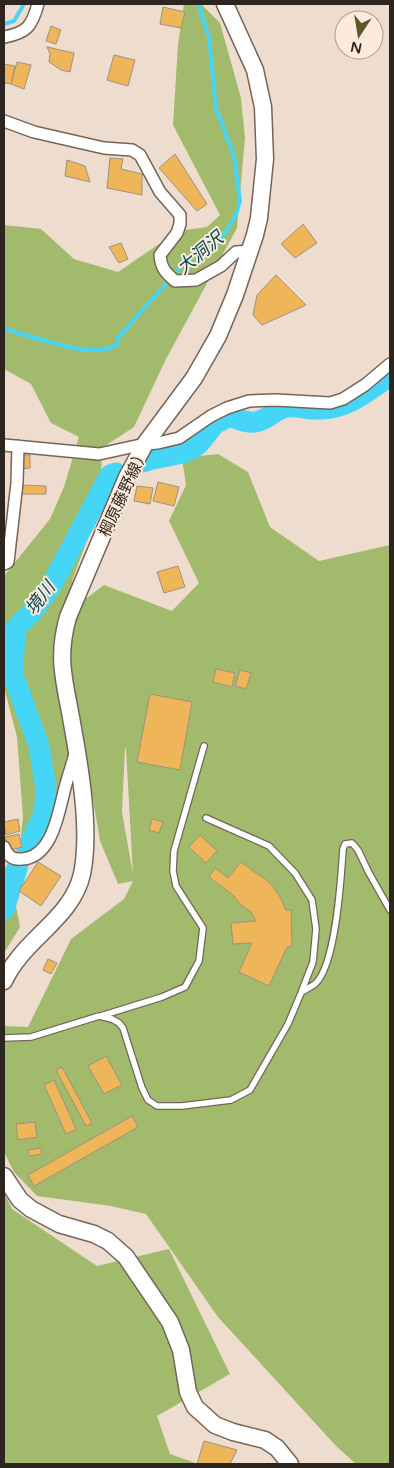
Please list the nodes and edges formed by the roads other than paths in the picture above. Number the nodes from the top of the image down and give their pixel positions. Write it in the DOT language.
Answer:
graph roads {
  1 [pos="38,4"];
  2 [pos="225,4"];
  3 [pos="4,37"];
  4 [pos="4,121"];
  5 [pos="250,251"];
  6 [pos="390,364"];
  7 [pos="145,444"];
  8 [pos="4,445"];
  9 [pos="18,446"];
  10 [pos="4,564"];
  11 [pos="204,746"];
  12 [pos="77,748"];
  13 [pos="206,818"];
  14 [pos="4,847"];
  15 [pos="390,910"];
  16 [pos="4,981"];
  17 [pos="301,992"];
  18 [pos="100,1016"];
  19 [pos="4,1038"];
  20 [pos="4,1176"];
  21 [pos="290,1464"];
  1 -- 3 [label="street"];
  2 -- 5 [label="main road, 棡原藤野線）"];
  4 -- 5 [label="street"];
  5 -- 7 [label="main road, 棡原藤野線）"];
  6 -- 7 [label="street"];
  7 -- 9 [label="street"];
  7 -- 12 [label="main road, 棡原藤野線）"];
  8 -- 9 [label="street"];
  9 -- 10 [label="street"];
  11 -- 18 [label="lane"];
  12 -- 14 [label="street"];
  12 -- 16 [label="main road, 棡原藤野線）"];
  13 -- 17 [label="lane"];
  15 -- 17 [label="lane"];
  17 -- 18 [label="lane"];
  18 -- 19 [label="lane"];
  20 -- 21 [label="main road"];
}
